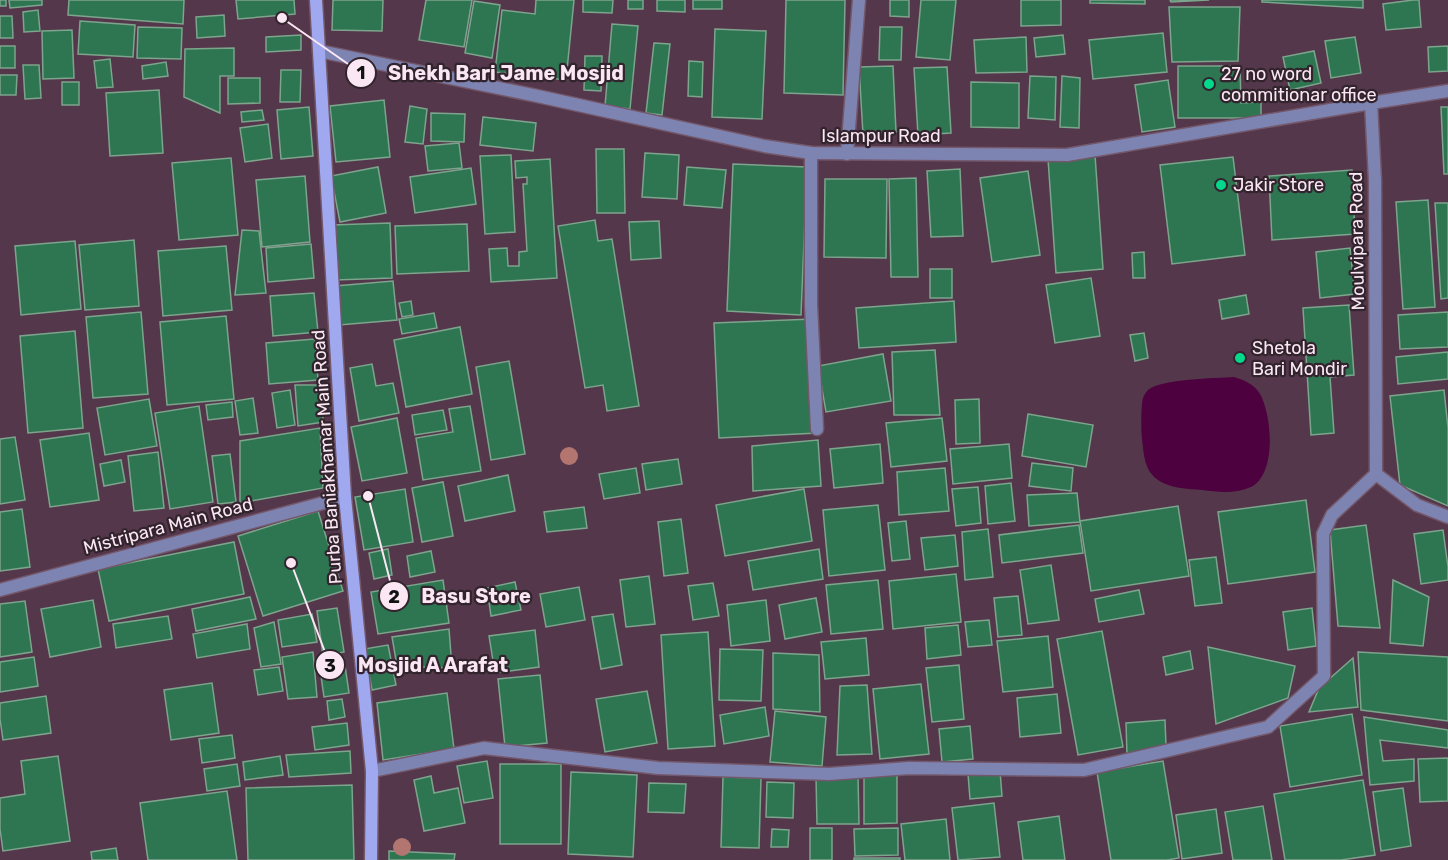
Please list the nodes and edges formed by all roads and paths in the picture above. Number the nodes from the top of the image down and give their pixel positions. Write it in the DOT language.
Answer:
graph roads {
  1 [pos="316,0"];
  2 [pos="860,0"];
  3 [pos="319,51"];
  4 [pos="1448,91"];
  5 [pos="1371,102"];
  6 [pos="811,153"];
  7 [pos="847,154"];
  8 [pos="817,429"];
  9 [pos="1376,474"];
  10 [pos="345,497"];
  11 [pos="1448,517"];
  12 [pos="0,591"];
  13 [pos="372,771"];
  14 [pos="371,860"];
  1 -- 3 [label="street, Purba Baniakhamar Main Road"];
  2 -- 7 [label="street"];
  3 -- 6 [label="street, Islampur Road"];
  3 -- 10 [label="street, Purba Baniakhamar Main Road"];
  4 -- 5 [label="street, Islampur Road"];
  5 -- 7 [label="street, Islampur Road"];
  5 -- 9 [label="street, Moulvipara Road"];
  6 -- 7 [label="street, Islampur Road"];
  6 -- 8 [label="street"];
  9 -- 11 [label="street"];
  9 -- 13 [label="street"];
  10 -- 12 [label="street, Mistripara Main Road"];
  10 -- 13 [label="street, Purba Baniakhamar Main Road"];
  13 -- 14 [label="street, Purba Baniakhamar Main Road"];
}
